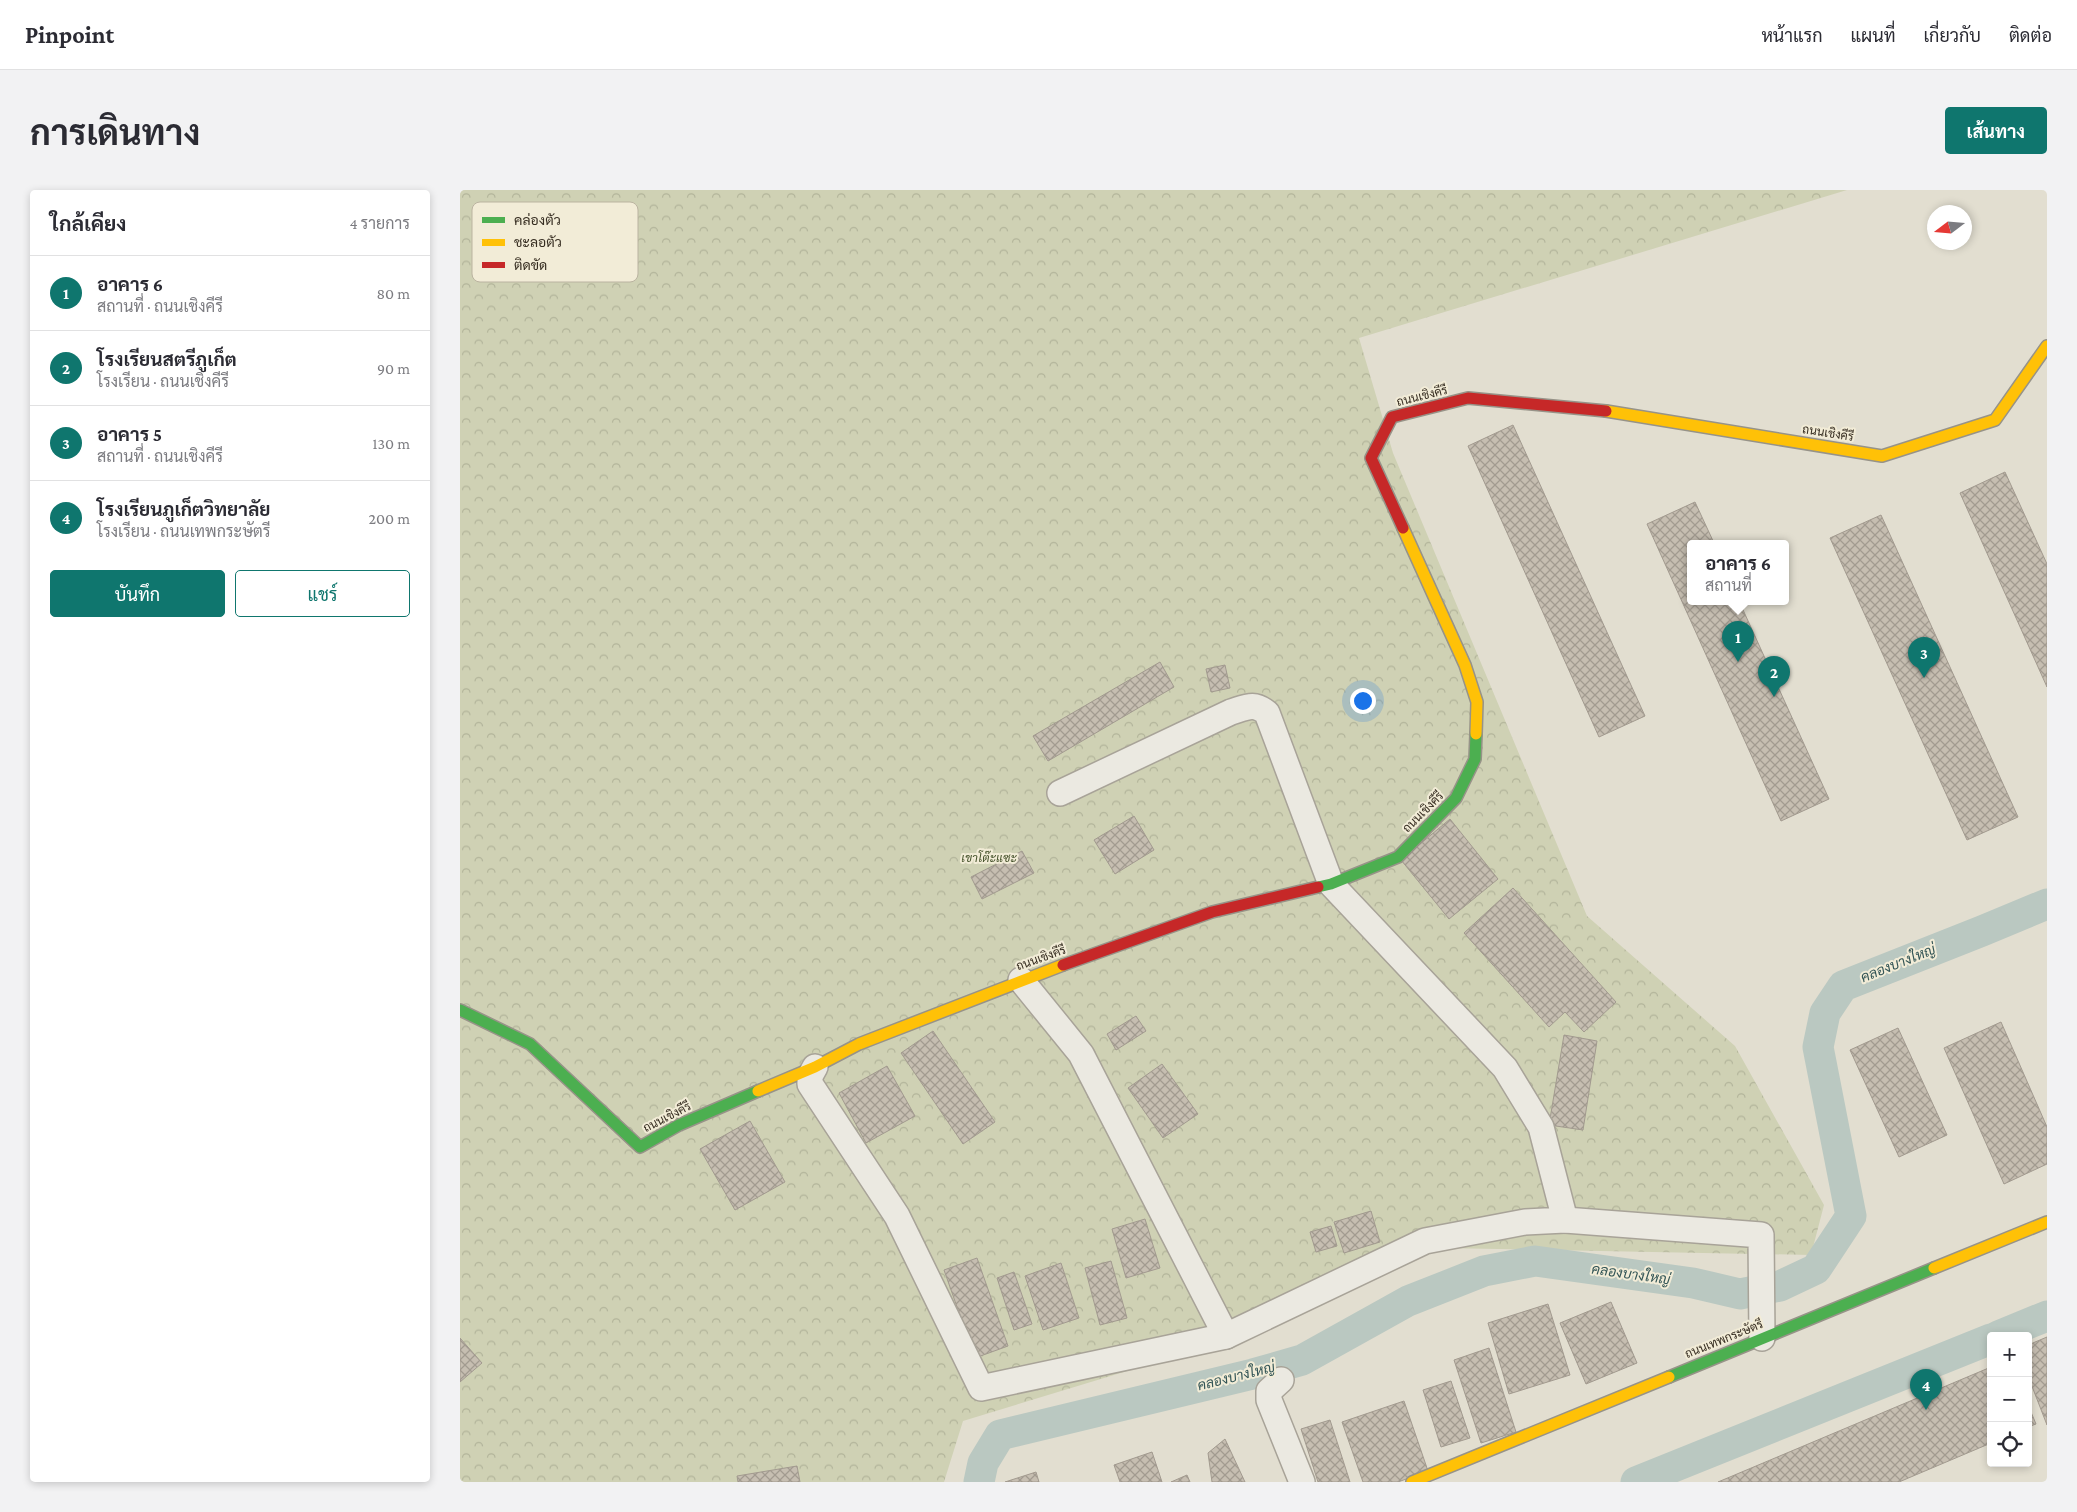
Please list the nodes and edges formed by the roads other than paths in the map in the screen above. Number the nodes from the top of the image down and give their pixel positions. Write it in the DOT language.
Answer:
graph roads {
  1 [pos="2047,346"];
  2 [pos="1060,793"];
  3 [pos="1331,884"];
  4 [pos="1021,980"];
  5 [pos="460,1010"];
  6 [pos="815,1067"];
  7 [pos="1565,1220"];
  8 [pos="2047,1222"];
  9 [pos="1762,1331"];
  10 [pos="1226,1336"];
  11 [pos="1281,1380"];
  12 [pos="1302,1482"];
  13 [pos="1412,1482"];
  1 -- 3 [label="street, ถนนเชิงคีรี"];
  2 -- 3 [label="street"];
  3 -- 4 [label="street, ถนนเชิงคีรี"];
  3 -- 7 [label="street"];
  4 -- 6 [label="street, ถนนเชิงคีรี"];
  4 -- 10 [label="street"];
  5 -- 6 [label="street, ถนนเชิงคีรี"];
  6 -- 10 [label="street"];
  7 -- 9 [label="street"];
  7 -- 10 [label="street"];
  8 -- 9 [label="street, ถนนเทพกระษัตรี"];
  9 -- 13 [label="street, ถนนเทพกระษัตรี"];
  11 -- 12 [label="street"];
}
